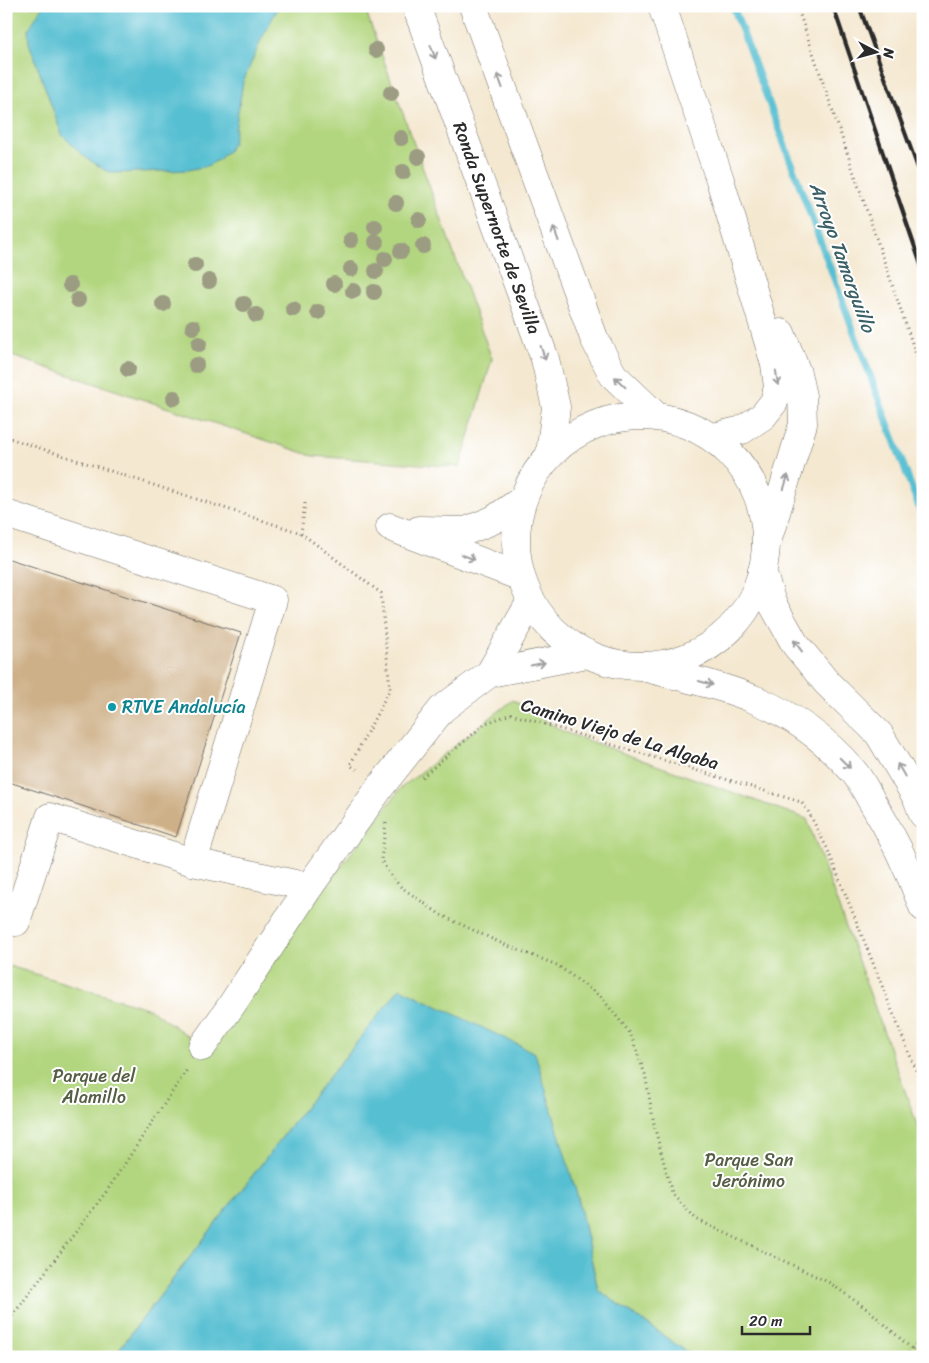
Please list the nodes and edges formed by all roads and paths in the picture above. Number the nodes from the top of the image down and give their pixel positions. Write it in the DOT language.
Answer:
graph roads {
  1 [pos="416,6"];
  2 [pos="473,6"];
  3 [pos="662,6"];
  4 [pos="796,6"];
  5 [pos="918,6"];
  6 [pos="923,22"];
  7 [pos="720,180"];
  8 [pos="923,375"];
  9 [pos="656,416"];
  10 [pos="6,437"];
  11 [pos="713,438"];
  12 [pos="550,454"];
  13 [pos="522,500"];
  14 [pos="305,503"];
  15 [pos="6,514"];
  16 [pos="301,534"];
  17 [pos="764,558"];
  18 [pos="526,589"];
  19 [pos="587,654"];
  20 [pos="642,667"];
  21 [pos="490,673"];
  22 [pos="418,780"];
  23 [pos="381,786"];
  24 [pos="923,814"];
  25 [pos="387,819"];
  26 [pos="193,862"];
  27 [pos="309,887"];
  28 [pos="923,907"];
  29 [pos="6,919"];
  30 [pos="202,1047"];
  31 [pos="923,1088"];
  32 [pos="6,1324"];
  33 [pos="923,1335"];
  34 [pos="912,1349"];
  35 [pos="906,1357"];
  1 -- 12 [label="main road, Ronda Supernorte de Sevilla, one-way"];
  9 -- 2 [label="main road, one-way"];
  3 -- 7 [label="main road"];
  4 -- 8 [label="path"];
  5 -- 6 [label="path"];
  7 -- 11 [label="main road, one-way"];
  17 -- 7 [label="main road, one-way"];
  9 -- 11 [label="main road"];
  9 -- 12 [label="main road"];
  10 -- 16 [label="path"];
  11 -- 17 [label="main road"];
  12 -- 13 [label="main road"];
  13 -- 18 [label="main road"];
  13 -- 18 [label="main road, one-way"];
  14 -- 16 [label="path"];
  15 -- 26 [label="main road"];
  16 -- 23 [label="path"];
  17 -- 20 [label="main road"];
  24 -- 17 [label="main road, one-way"];
  18 -- 19 [label="main road"];
  18 -- 21 [label="main road"];
  19 -- 20 [label="main road"];
  21 -- 19 [label="main road, one-way"];
  20 -- 28 [label="main road, one-way"];
  21 -- 23 [label="main road"];
  22 -- 31 [label="path, Camino Viejo de La Algaba"];
  23 -- 27 [label="main road"];
  25 -- 34 [label="path"];
  26 -- 27 [label="main road"];
  26 -- 29 [label="main road"];
  27 -- 30 [label="main road"];
  30 -- 32 [label="path"];
  33 -- 34 [label="path"];
  34 -- 35 [label="path"];
}
